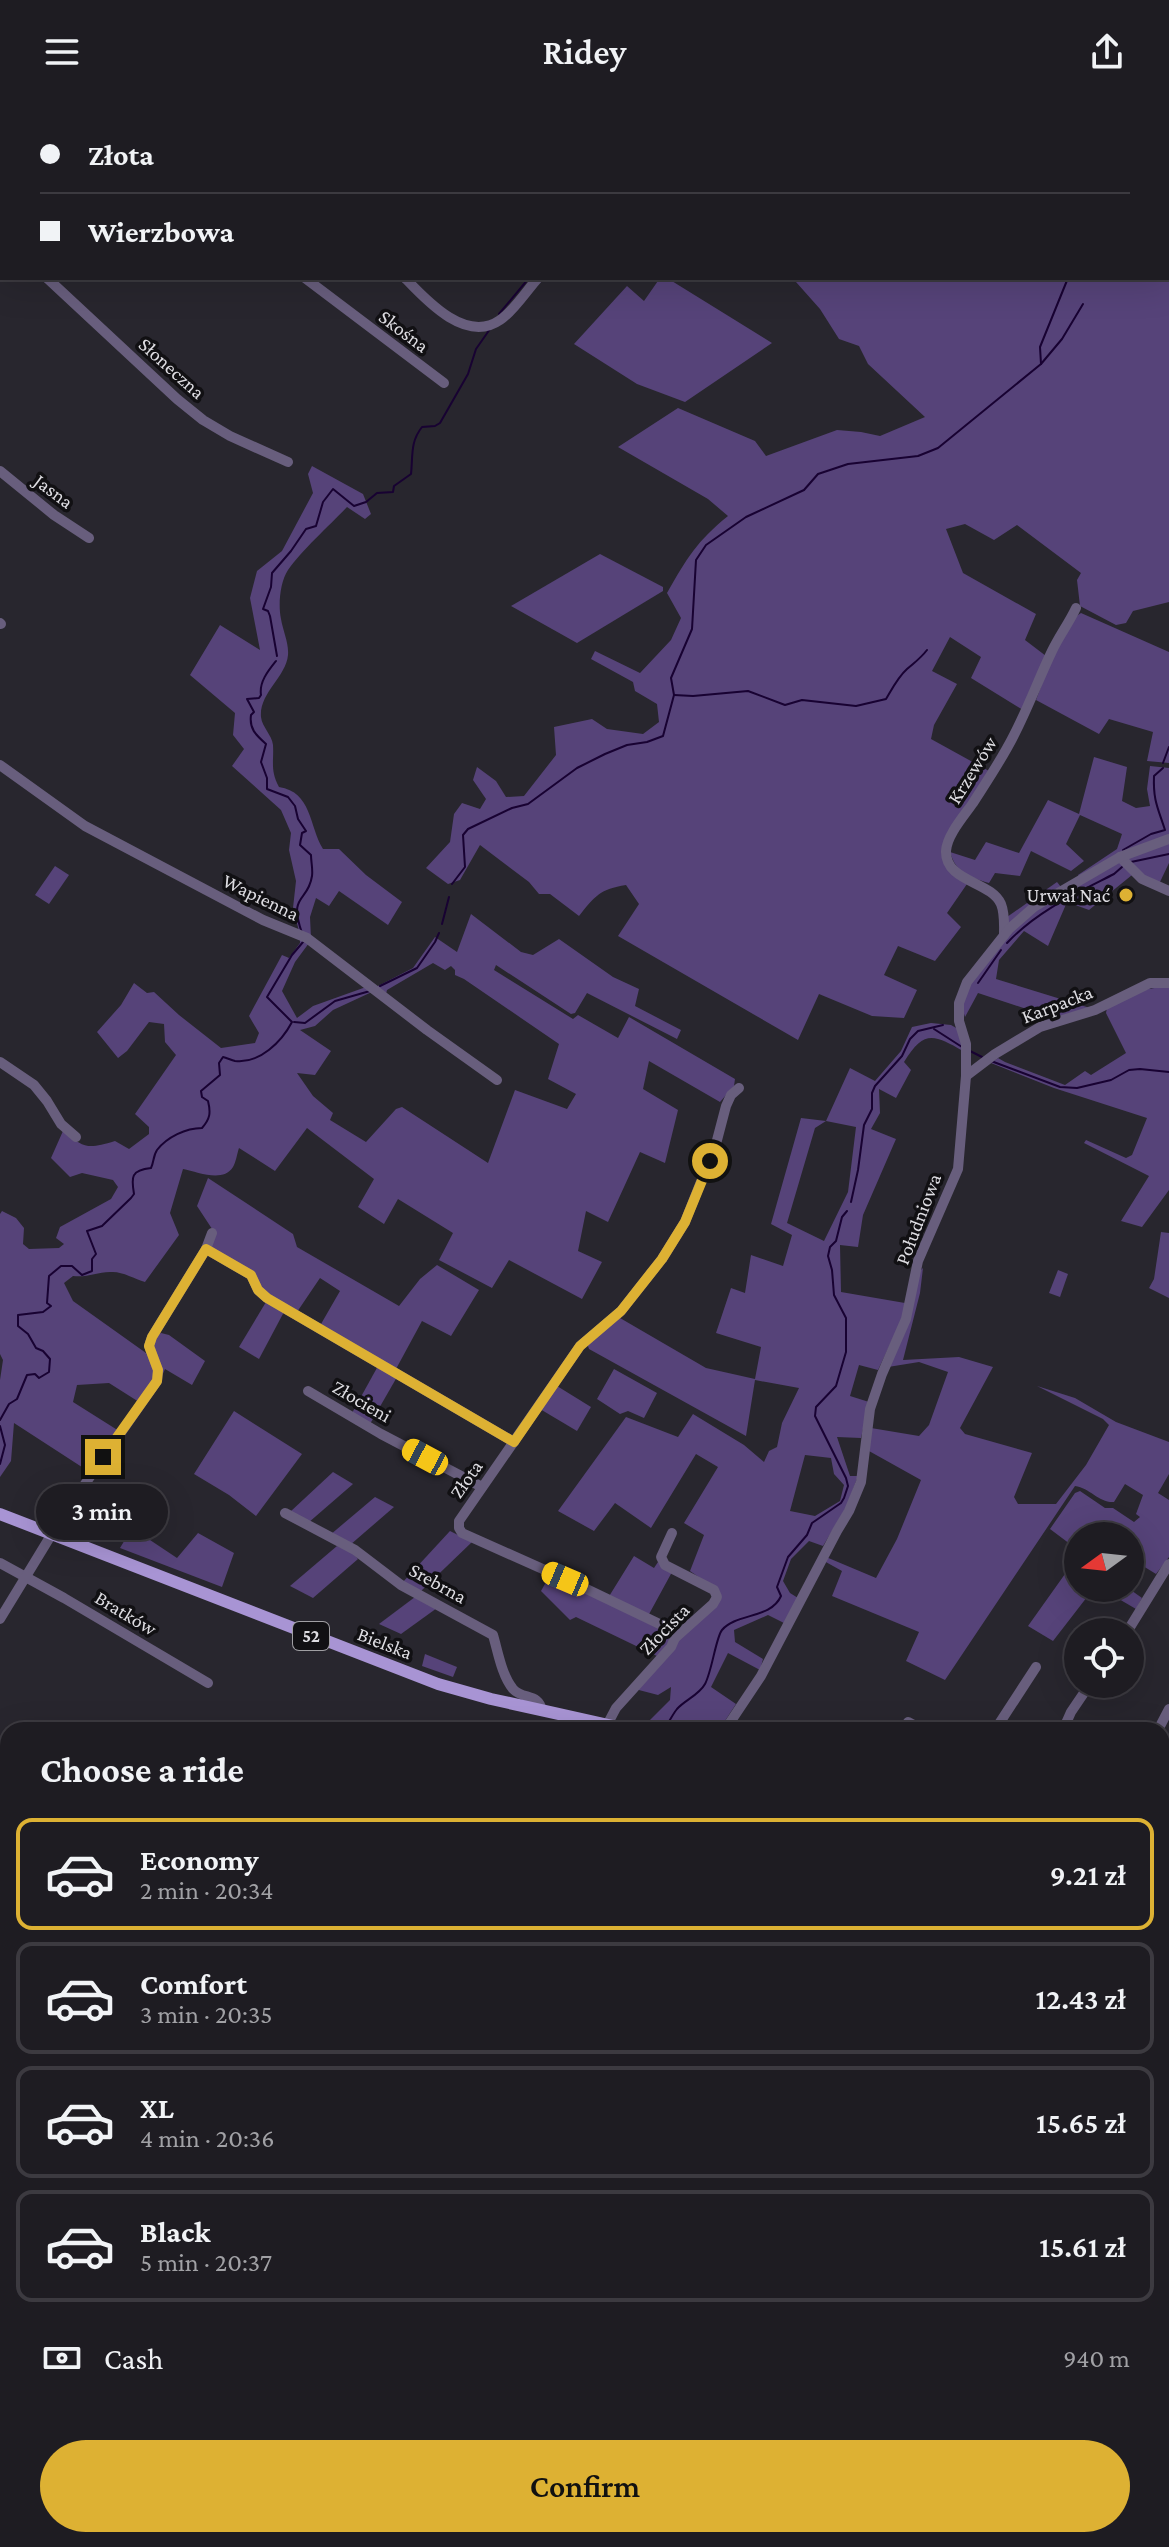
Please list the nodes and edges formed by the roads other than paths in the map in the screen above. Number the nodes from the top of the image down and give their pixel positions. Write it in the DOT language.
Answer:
graph roads {
  1 [pos="49,280"];
  2 [pos="308,280"];
  3 [pos="407,280"];
  4 [pos="536,280"];
  5 [pos="444,383"];
  6 [pos="288,462"];
  7 [pos="0,471"];
  8 [pos="89,538"];
  9 [pos="1076,608"];
  10 [pos="2,770"];
  11 [pos="1169,839"];
  12 [pos="1120,857"];
  13 [pos="1169,891"];
  14 [pos="1004,935"];
  15 [pos="1169,983"];
  16 [pos="0,1062"];
  17 [pos="966,1076"];
  18 [pos="497,1080"];
  19 [pos="739,1088"];
  20 [pos="76,1137"];
  21 [pos="212,1233"];
  22 [pos="206,1249"];
  23 [pos="308,1391"];
  24 [pos="514,1442"];
  25 [pos="482,1487"];
  26 [pos="285,1513"];
  27 [pos="0,1514"];
  28 [pos="672,1533"];
  29 [pos="51,1534"];
  30 [pos="0,1563"];
  31 [pos="1169,1564"];
  32 [pos="25,1578"];
  33 [pos="1136,1618"];
  34 [pos="0,1619"];
  35 [pos="675,1638"];
  36 [pos="1036,1667"];
  37 [pos="208,1683"];
  38 [pos="1080,1698"];
  39 [pos="542,1711"];
  40 [pos="593,1722"];
  41 [pos="609,1722"];
  42 [pos="730,1722"];
  43 [pos="1000,1722"];
  44 [pos="1067,1722"];
  1 -- 6 [label="street, Słoneczna"];
  2 -- 5 [label="street, Skośna"];
  3 -- 4 [label="street"];
  7 -- 8 [label="street, Jasna"];
  9 -- 14 [label="street, Krzewów"];
  10 -- 18 [label="street, Wapienna"];
  11 -- 12 [label="street, Południowa"];
  12 -- 13 [label="street"];
  12 -- 14 [label="street, Południowa"];
  14 -- 17 [label="street, Południowa"];
  15 -- 17 [label="street, Karpacka"];
  16 -- 20 [label="street"];
  17 -- 42 [label="street, Południowa"];
  19 -- 24 [label="street, Złota"];
  21 -- 22 [label="street"];
  22 -- 24 [label="street"];
  22 -- 29 [label="street"];
  23 -- 25 [label="street, Złocieni"];
  24 -- 25 [label="street, Złota"];
  25 -- 35 [label="street, Złota"];
  26 -- 39 [label="street, Srebrna"];
  27 -- 29 [label="main road, Bielska / 52"];
  28 -- 35 [label="street, Złocista"];
  29 -- 32 [label="street"];
  29 -- 39 [label="main road, Bielska / 52"];
  30 -- 32 [label="street, Bratków"];
  31 -- 33 [label="street"];
  32 -- 34 [label="street"];
  32 -- 37 [label="street, Bratków"];
  35 -- 41 [label="street, Złocista"];
  36 -- 43 [label="street"];
  38 -- 44 [label="street"];
  39 -- 40 [label="main road, Bielska / 52"];
}
